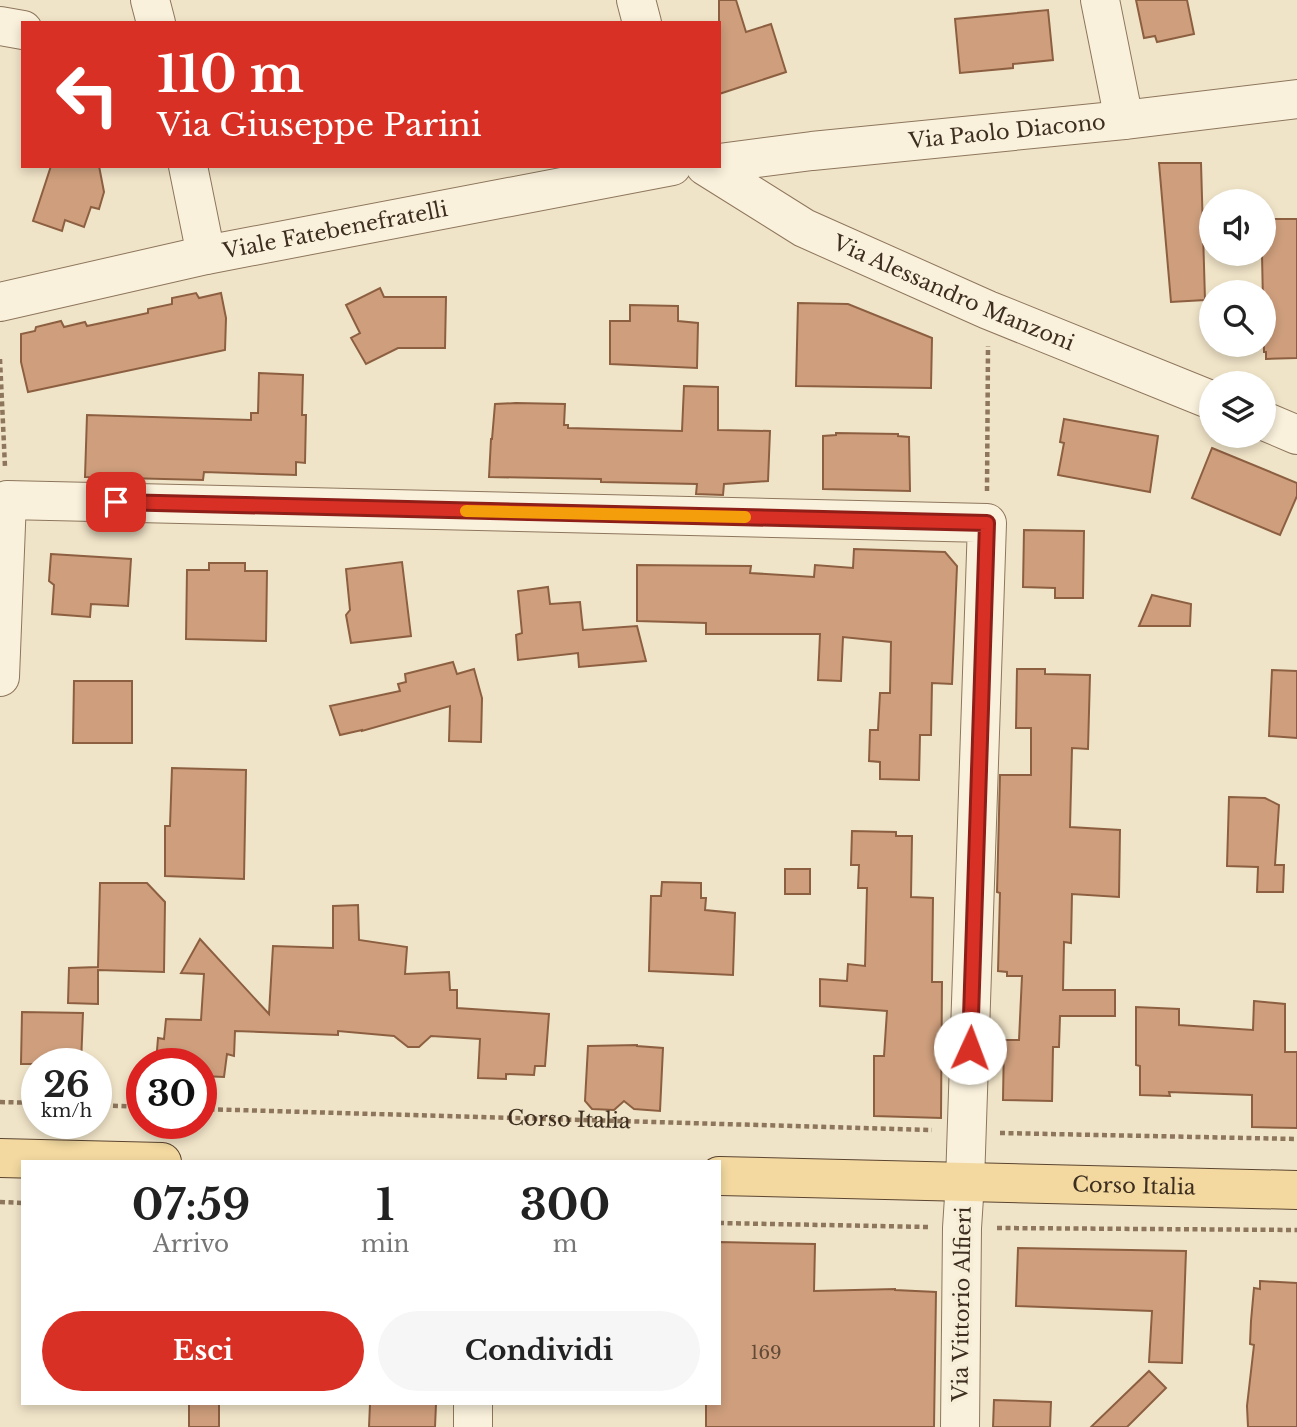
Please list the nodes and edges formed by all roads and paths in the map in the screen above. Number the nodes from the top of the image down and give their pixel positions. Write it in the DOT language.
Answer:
graph roads {
  1 [pos="150,0"];
  2 [pos="636,0"];
  3 [pos="1100,0"];
  4 [pos="155,21"];
  5 [pos="641,21"];
  6 [pos="0,26"];
  7 [pos="21,30"];
  8 [pos="1297,99"];
  9 [pos="1124,120"];
  10 [pos="721,163"];
  11 [pos="188,168"];
  12 [pos="662,168"];
  13 [pos="708,168"];
  14 [pos="206,255"];
  15 [pos="0,302"];
  16 [pos="988,310"];
  17 [pos="0,359"];
  18 [pos="1199,395"];
  19 [pos="1276,426"];
  20 [pos="1297,435"];
  21 [pos="7,500"];
  22 [pos="987,523"];
  23 [pos="0,677"];
  24 [pos="0,1102"];
  25 [pos="21,1103"];
  26 [pos="217,1109"];
  27 [pos="936,1130"];
  28 [pos="993,1132"];
  29 [pos="1297,1139"];
  30 [pos="0,1158"];
  31 [pos="81,1160"];
  32 [pos="721,1176"];
  33 [pos="965,1182"];
  34 [pos="1297,1190"];
  35 [pos="1,1203"];
  36 [pos="21,1203"];
  37 [pos="721,1223"];
  38 [pos="932,1227"];
  39 [pos="997,1228"];
  40 [pos="1297,1230"];
  41 [pos="473,1405"];
  42 [pos="473,1427"];
  43 [pos="960,1427"];
  1 -- 4 [label="street"];
  2 -- 5 [label="street"];
  3 -- 9 [label="street"];
  6 -- 7 [label="street"];
  8 -- 9 [label="street, Via Paolo Diacono"];
  9 -- 10 [label="street, Via Paolo Diacono"];
  11 -- 14 [label="street"];
  12 -- 14 [label="street, Viale Fatebenefratelli"];
  13 -- 16 [label="street, Via Alessandro Manzoni"];
  14 -- 15 [label="street, Viale Fatebenefratelli"];
  16 -- 18 [label="street, Via Alessandro Manzoni"];
  16 -- 22 [label="path"];
  17 -- 21 [label="path"];
  19 -- 20 [label="street"];
  21 -- 22 [label="street"];
  21 -- 23 [label="street"];
  22 -- 33 [label="street, Via Vittorio Alfieri"];
  24 -- 25 [label="path"];
  26 -- 27 [label="path, Corso Italia"];
  28 -- 29 [label="path"];
  30 -- 31 [label="main road"];
  32 -- 33 [label="main road, Corso Italia"];
  33 -- 34 [label="main road, Corso Italia"];
  33 -- 43 [label="street, Via Vittorio Alfieri"];
  35 -- 36 [label="path"];
  37 -- 38 [label="path"];
  39 -- 40 [label="path, Corso Italia"];
  41 -- 42 [label="street"];
}
